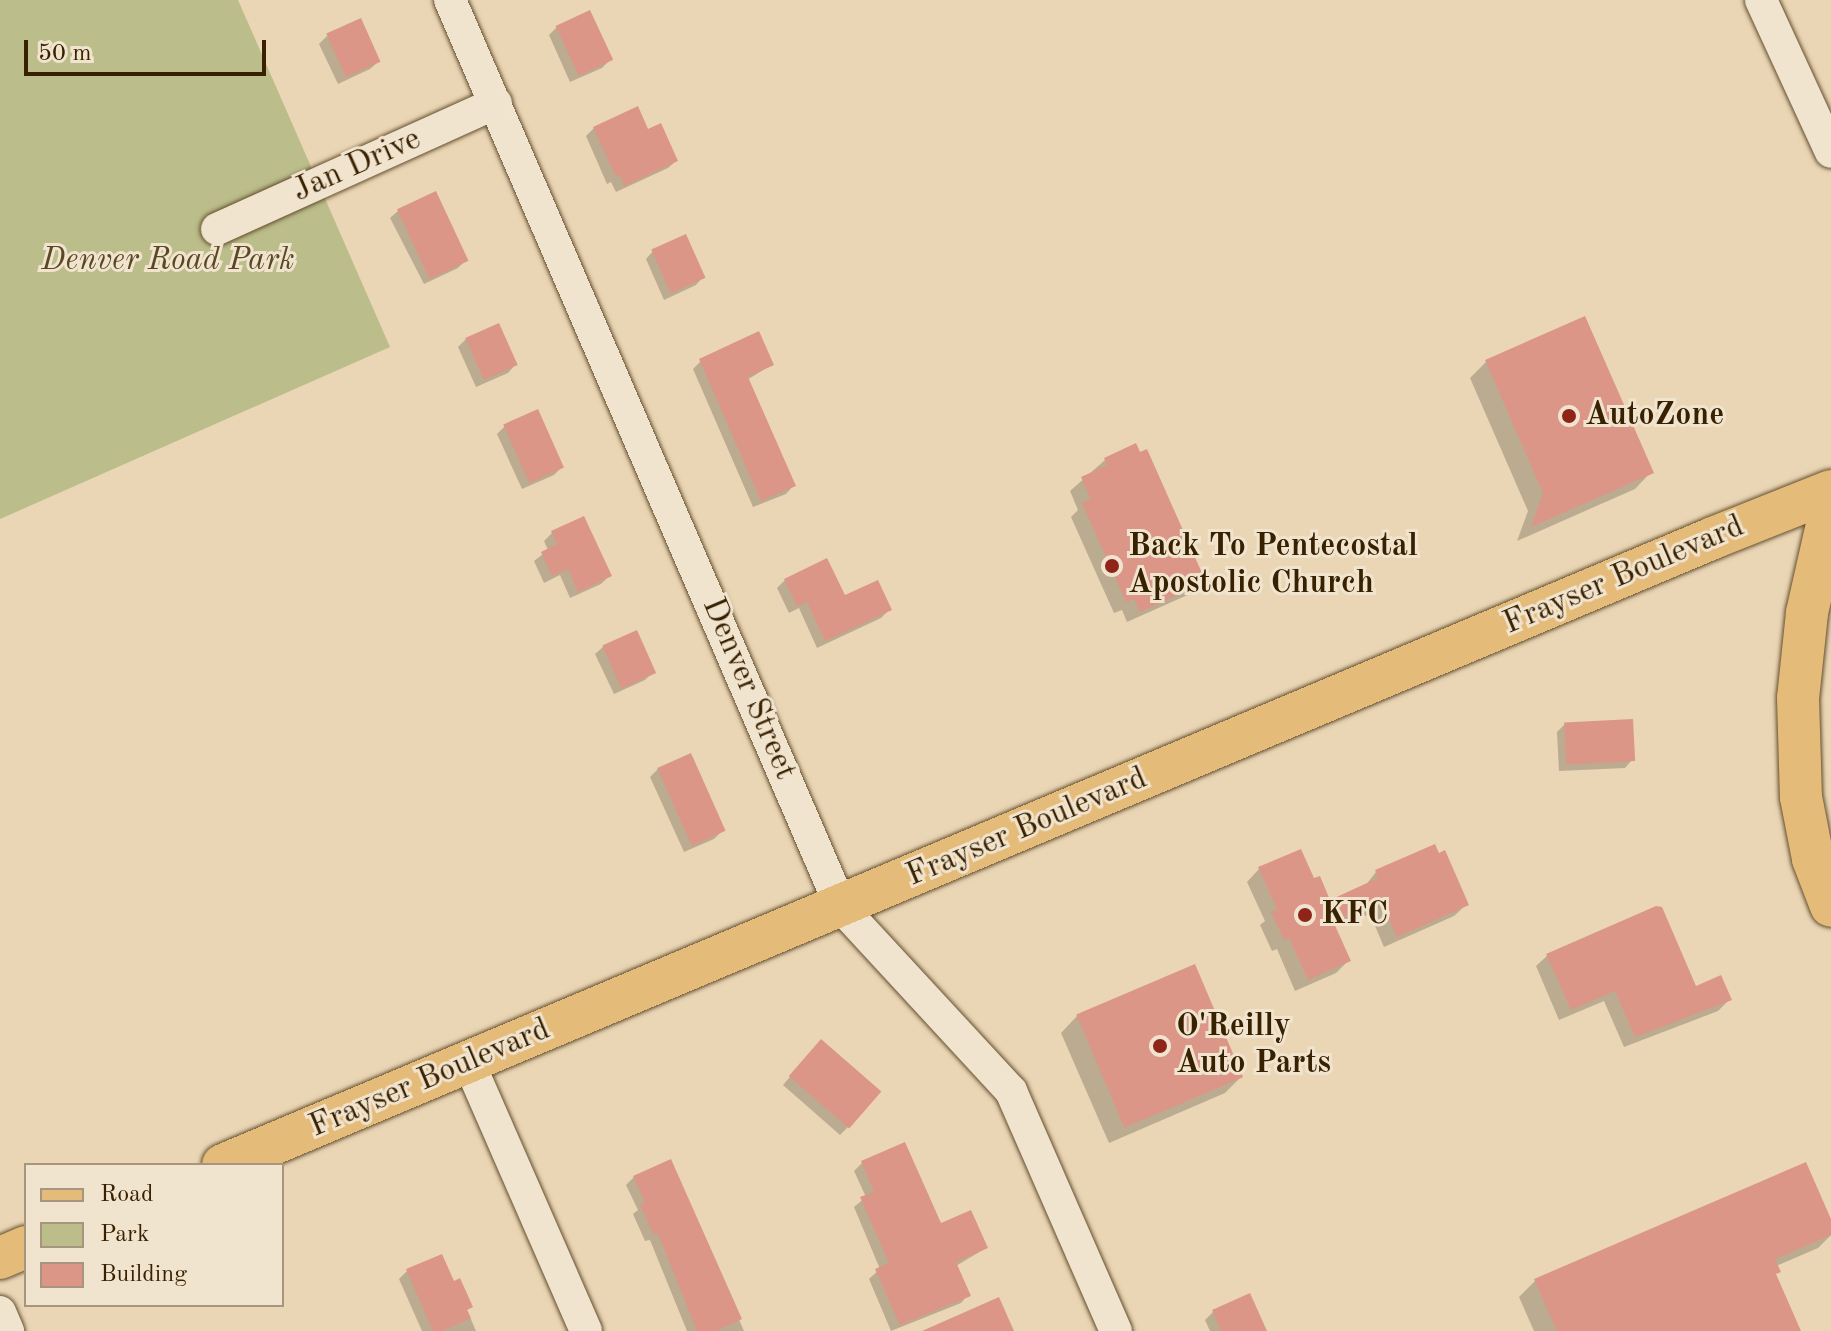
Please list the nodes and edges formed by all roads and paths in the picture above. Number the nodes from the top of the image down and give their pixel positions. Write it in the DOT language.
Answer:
graph roads {
  1 [pos="450,0"];
  2 [pos="1761,0"];
  3 [pos="496,103"];
  4 [pos="1831,152"];
  5 [pos="217,229"];
  6 [pos="1831,491"];
  7 [pos="1831,507"];
  8 [pos="1831,906"];
  9 [pos="841,907"];
  10 [pos="469,1063"];
  11 [pos="228,1163"];
  12 [pos="24,1248"];
  13 [pos="0,1258"];
  14 [pos="0,1312"];
  15 [pos="8,1331"];
  16 [pos="586,1331"];
  17 [pos="1116,1331"];
  1 -- 3 [label="street, Denver Street"];
  2 -- 4 [label="street"];
  3 -- 5 [label="street, Jan Drive"];
  3 -- 9 [label="street, Denver Street"];
  6 -- 9 [label="main road, Frayser Boulevard"];
  7 -- 8 [label="main road"];
  9 -- 10 [label="main road, Frayser Boulevard"];
  9 -- 17 [label="street, Denver Street"];
  10 -- 11 [label="main road, Frayser Boulevard"];
  10 -- 16 [label="street"];
  12 -- 13 [label="main road"];
  14 -- 15 [label="street"];
}
